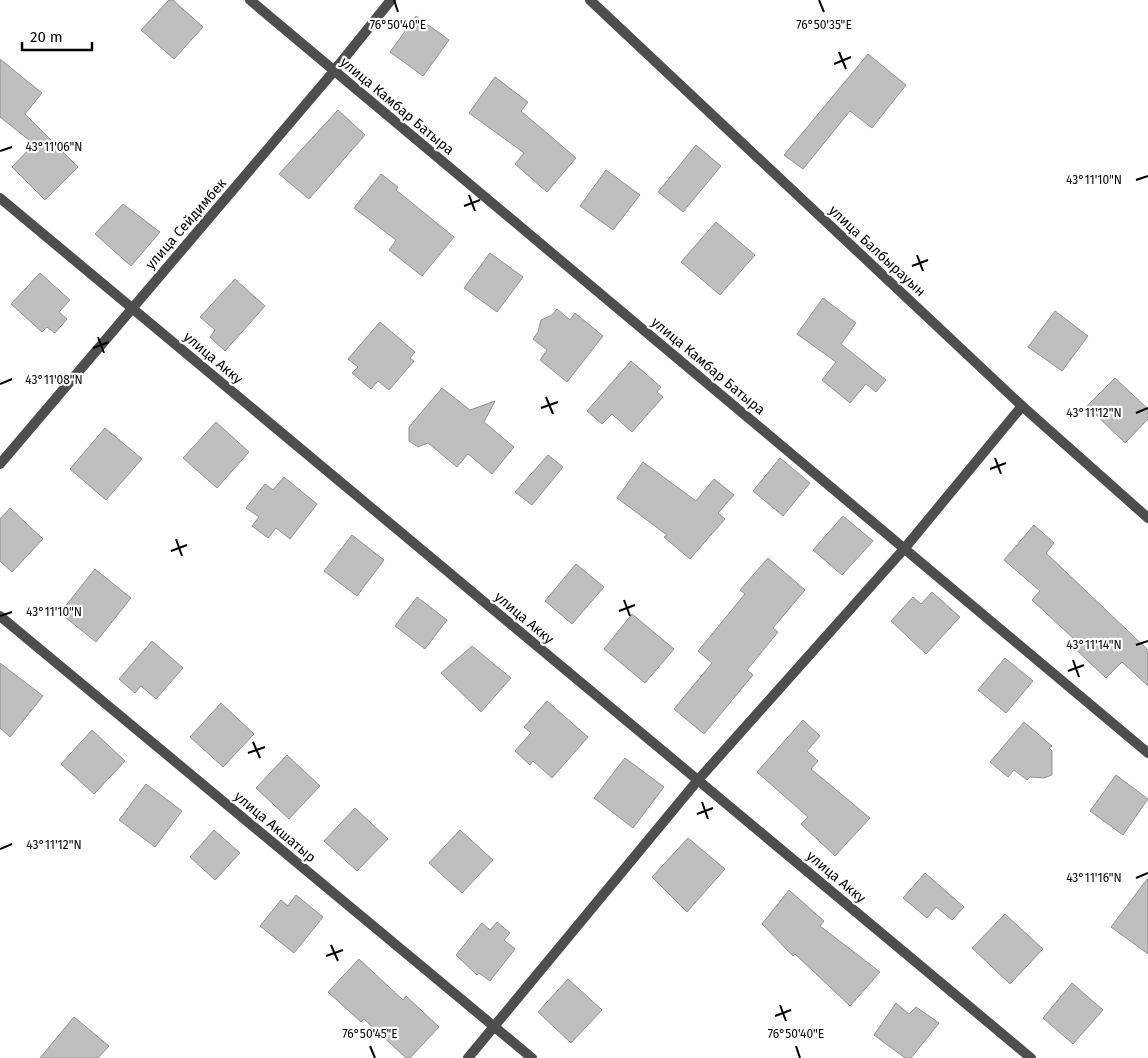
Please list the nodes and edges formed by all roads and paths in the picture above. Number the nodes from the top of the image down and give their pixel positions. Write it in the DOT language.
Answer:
graph roads {
  1 [pos="250,0"];
  2 [pos="391,0"];
  3 [pos="590,0"];
  4 [pos="334,71"];
  5 [pos="0,198"];
  6 [pos="132,308"];
  7 [pos="1022,406"];
  8 [pos="0,464"];
  9 [pos="1148,518"];
  10 [pos="904,549"];
  11 [pos="0,616"];
  12 [pos="1148,753"];
  13 [pos="698,780"];
  14 [pos="493,1026"];
  15 [pos="468,1058"];
  16 [pos="532,1058"];
  17 [pos="1031,1058"];
  1 -- 4 [label="street, улица Камбар Батыра"];
  2 -- 4 [label="street, улица Сейдимбек"];
  3 -- 7 [label="street, улица Балбырауын"];
  4 -- 6 [label="street, улица Сейдимбек"];
  4 -- 10 [label="street, улица Камбар Батыра"];
  5 -- 6 [label="street, улица Акку"];
  6 -- 8 [label="street, улица Сейдимбек"];
  6 -- 13 [label="street, улица Акку"];
  7 -- 9 [label="street, улица Балбырауын"];
  7 -- 10 [label="street"];
  10 -- 12 [label="street, улица Камбар Батыра"];
  10 -- 13 [label="street"];
  11 -- 14 [label="street, улица Акшатыр"];
  13 -- 14 [label="street"];
  13 -- 17 [label="street, улица Акку"];
  14 -- 15 [label="street"];
  14 -- 16 [label="street, улица Акшатыр"];
}
